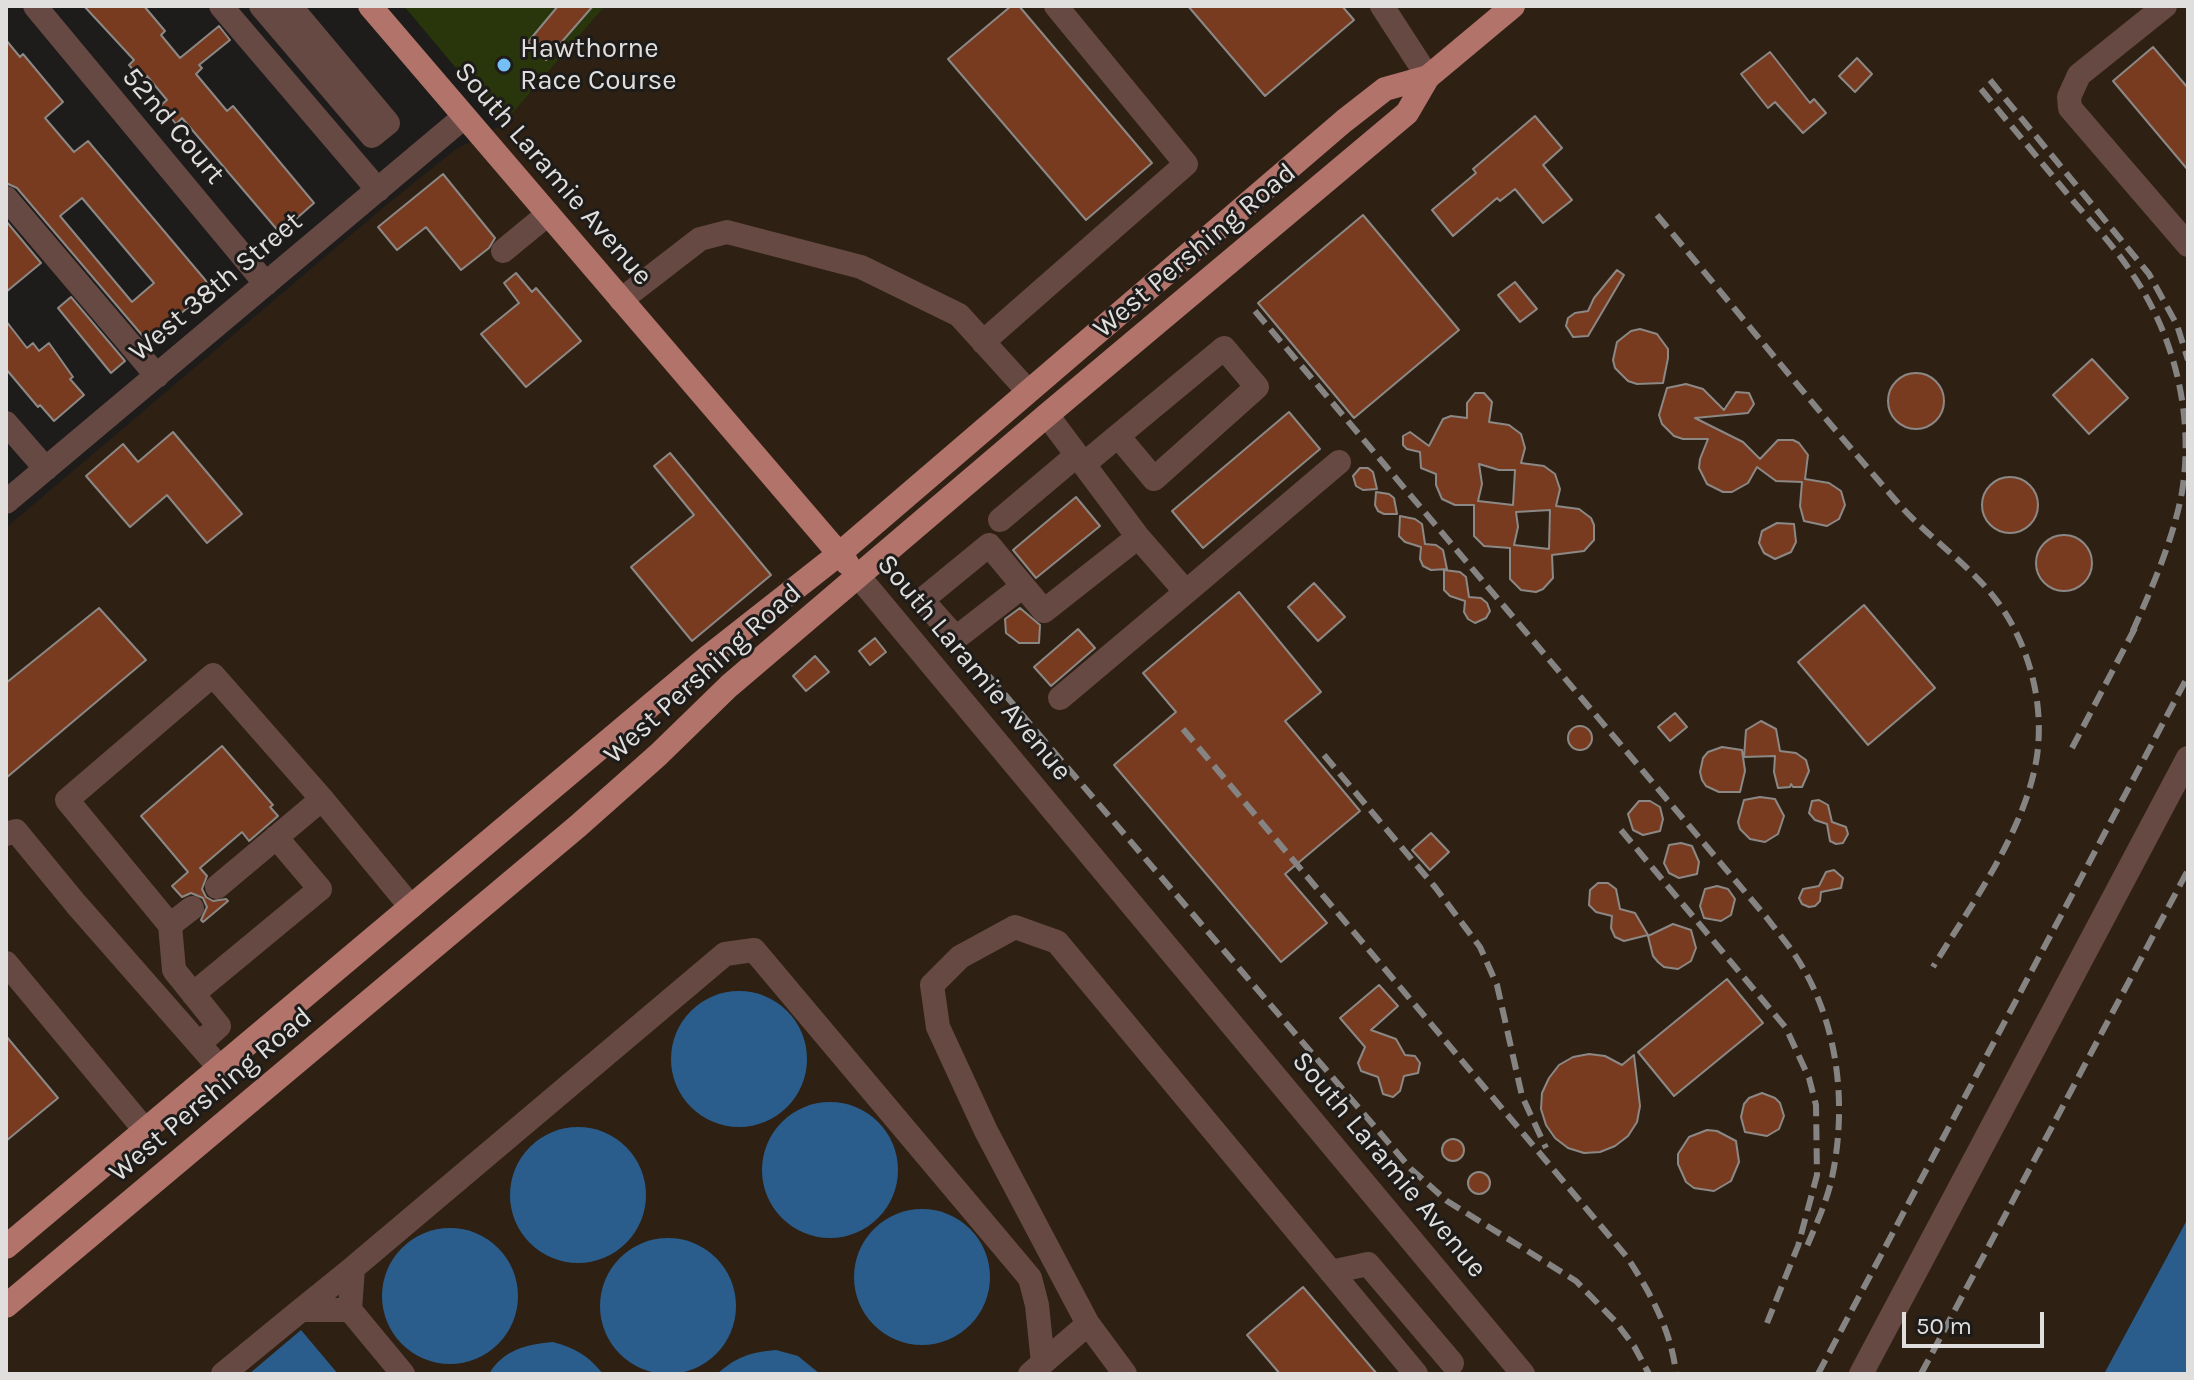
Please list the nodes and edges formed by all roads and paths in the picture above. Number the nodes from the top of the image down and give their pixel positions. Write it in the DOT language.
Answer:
graph roads {
  1 [pos="35,6"];
  2 [pos="221,6"];
  3 [pos="261,6"];
  4 [pos="290,6"];
  5 [pos="370,6"];
  6 [pos="1056,6"];
  7 [pos="1382,6"];
  8 [pos="1513,6"];
  9 [pos="2165,6"];
  10 [pos="1428,77"];
  11 [pos="464,117"];
  12 [pos="378,190"];
  13 [pos="6,198"];
  14 [pos="548,214"];
  15 [pos="2188,245"];
  16 [pos="503,251"];
  17 [pos="266,284"];
  18 [pos="621,300"];
  19 [pos="983,342"];
  20 [pos="157,376"];
  21 [pos="1027,390"];
  22 [pos="1047,415"];
  23 [pos="6,423"];
  24 [pos="1118,436"];
  25 [pos="1080,459"];
  26 [pos="1339,462"];
  27 [pos="46,469"];
  28 [pos="6,502"];
  29 [pos="1000,520"];
  30 [pos="1138,537"];
  31 [pos="839,554"];
  32 [pos="859,577"];
  33 [pos="1023,586"];
  34 [pos="1186,592"];
  35 [pos="1060,698"];
  36 [pos="2188,758"];
  37 [pos="322,799"];
  38 [pos="6,834"];
  39 [pos="276,837"];
  40 [pos="217,887"];
  41 [pos="411,907"];
  42 [pos="192,908"];
  43 [pos="170,925"];
  44 [pos="6,963"];
  45 [pos="193,994"];
  46 [pos="199,1044"];
  47 [pos="219,1067"];
  48 [pos="145,1130"];
  49 [pos="6,1247"];
  50 [pos="353,1268"];
  51 [pos="1331,1272"];
  52 [pos="6,1306"];
  53 [pos="301,1310"];
  54 [pos="350,1310"];
  55 [pos="1088,1324"];
  56 [pos="1037,1368"];
  57 [pos="1451,1370"];
  58 [pos="223,1374"];
  59 [pos="403,1374"];
  60 [pos="1125,1374"];
  61 [pos="1416,1374"];
  62 [pos="1523,1374"];
  63 [pos="1861,1374"];
  1 -- 17 [label="street, 52nd Court"];
  2 -- 12 [label="street"];
  3 -- 4 [label="street"];
  5 -- 11 [label="main road, South Laramie Avenue"];
  6 -- 19 [label="street"];
  7 -- 10 [label="street"];
  8 -- 10 [label="main road, West Pershing Road"];
  9 -- 15 [label="street"];
  10 -- 21 [label="main road, West Pershing Road"];
  10 -- 22 [label="main road, West Pershing Road"];
  11 -- 12 [label="street, West 38th Street"];
  11 -- 14 [label="main road, South Laramie Avenue"];
  12 -- 17 [label="street, West 38th Street"];
  13 -- 20 [label="street"];
  14 -- 16 [label="street"];
  14 -- 18 [label="main road, South Laramie Avenue"];
  17 -- 20 [label="street, West 38th Street"];
  18 -- 19 [label="street"];
  18 -- 31 [label="main road, South Laramie Avenue"];
  19 -- 21 [label="street"];
  20 -- 27 [label="street, West 38th Street"];
  21 -- 22 [label="main road"];
  21 -- 31 [label="main road, West Pershing Road"];
  22 -- 25 [label="street"];
  22 -- 32 [label="main road, West Pershing Road"];
  23 -- 27 [label="street"];
  24 -- 24 [label="street"];
  24 -- 25 [label="street"];
  25 -- 29 [label="street"];
  25 -- 30 [label="street"];
  26 -- 34 [label="street"];
  27 -- 28 [label="street, West 38th Street"];
  30 -- 33 [label="street"];
  30 -- 34 [label="street"];
  31 -- 32 [label="main road, South Laramie Avenue"];
  31 -- 41 [label="main road, West Pershing Road"];
  32 -- 52 [label="main road, West Pershing Road"];
  32 -- 62 [label="street, South Laramie Avenue"];
  34 -- 35 [label="street"];
  36 -- 63 [label="street"];
  37 -- 39 [label="street"];
  37 -- 41 [label="street"];
  37 -- 43 [label="street"];
  38 -- 46 [label="street"];
  39 -- 40 [label="street"];
  39 -- 45 [label="street"];
  41 -- 47 [label="main road, West Pershing Road"];
  42 -- 43 [label="street"];
  43 -- 45 [label="street"];
  44 -- 48 [label="street"];
  45 -- 46 [label="street"];
  46 -- 47 [label="street"];
  47 -- 48 [label="main road, West Pershing Road"];
  48 -- 49 [label="main road, West Pershing Road"];
  50 -- 53 [label="street"];
  50 -- 54 [label="street"];
  50 -- 56 [label="street"];
  51 -- 55 [label="street"];
  51 -- 57 [label="street"];
  51 -- 61 [label="street"];
  53 -- 54 [label="street"];
  53 -- 58 [label="street"];
  54 -- 59 [label="street"];
  55 -- 56 [label="street"];
  55 -- 60 [label="street"];
}
